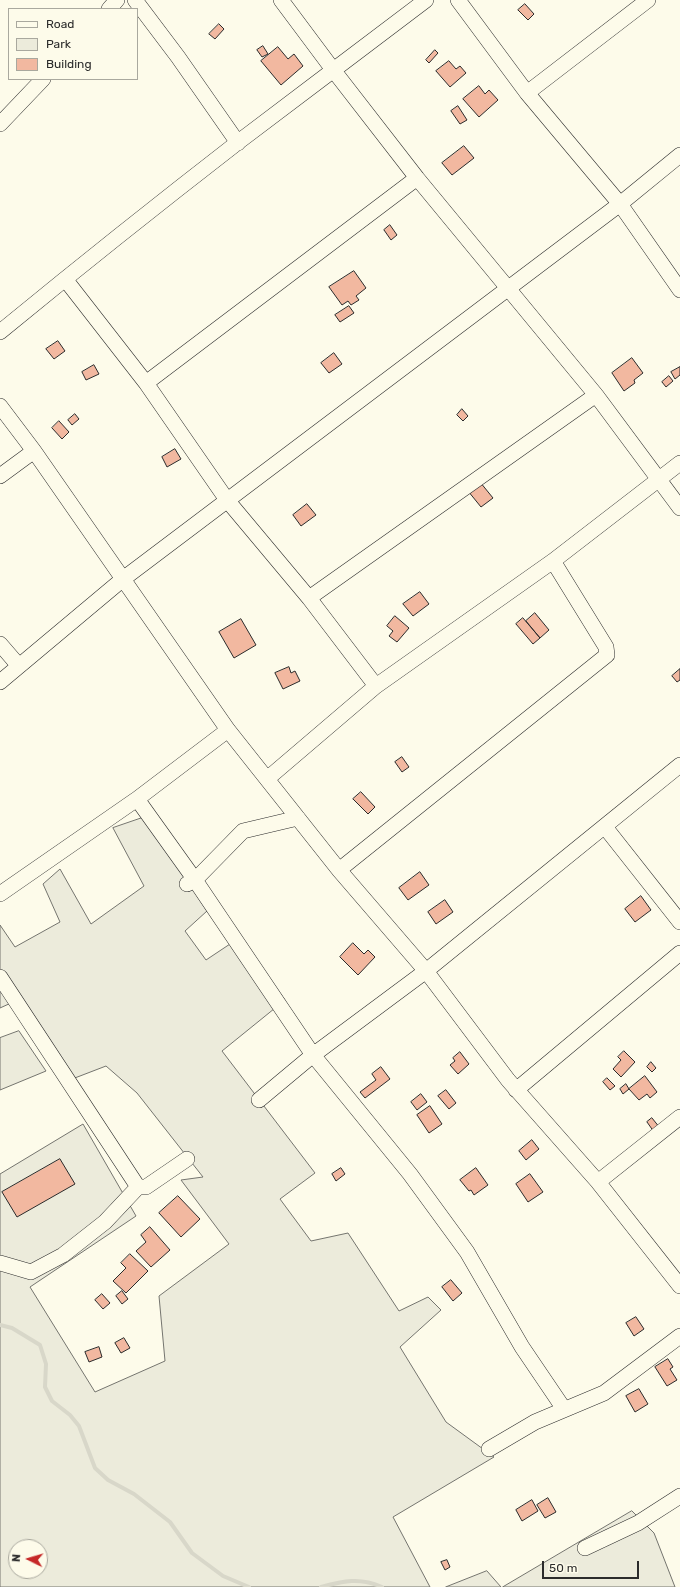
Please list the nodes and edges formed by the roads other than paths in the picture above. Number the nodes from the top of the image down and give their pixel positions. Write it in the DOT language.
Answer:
graph roads {
  1 [pos="118,0"];
  2 [pos="135,0"];
  3 [pos="282,0"];
  4 [pos="426,0"];
  5 [pos="458,0"];
  6 [pos="648,0"];
  7 [pos="110,8"];
  8 [pos="334,71"];
  9 [pos="42,80"];
  10 [pos="527,93"];
  11 [pos="0,124"];
  12 [pos="238,143"];
  13 [pos="680,156"];
  14 [pos="417,178"];
  15 [pos="620,204"];
  16 [pos="65,279"];
  17 [pos="508,288"];
  18 [pos="680,290"];
  19 [pos="0,332"];
  20 [pos="146,383"];
  21 [pos="596,395"];
  22 [pos="0,406"];
  23 [pos="34,451"];
  24 [pos="680,463"];
  25 [pos="0,476"];
  26 [pos="659,480"];
  27 [pos="227,500"];
  28 [pos="680,508"];
  29 [pos="553,561"];
  30 [pos="122,579"];
  31 [pos="309,598"];
  32 [pos="0,644"];
  33 [pos="19,666"];
  34 [pos="0,682"];
  35 [pos="376,686"];
  36 [pos="228,730"];
  37 [pos="680,765"];
  38 [pos="267,779"];
  39 [pos="137,799"];
  40 [pos="298,818"];
  41 [pos="605,827"];
  42 [pos="339,870"];
  43 [pos="191,882"];
  44 [pos="0,894"];
  45 [pos="680,922"];
  46 [pos="680,953"];
  47 [pos="426,971"];
  48 [pos="0,976"];
  49 [pos="313,1055"];
  50 [pos="516,1090"];
  51 [pos="259,1100"];
  52 [pos="680,1117"];
  53 [pos="187,1159"];
  54 [pos="598,1182"];
  55 [pos="138,1187"];
  56 [pos="0,1263"];
  57 [pos="680,1286"];
  58 [pos="680,1336"];
  59 [pos="564,1409"];
  60 [pos="489,1449"];
  61 [pos="680,1496"];
  62 [pos="585,1548"];
  1 -- 7 [label="street"];
  2 -- 12 [label="street"];
  3 -- 8 [label="street"];
  4 -- 8 [label="street"];
  5 -- 10 [label="street"];
  6 -- 10 [label="street"];
  8 -- 12 [label="street"];
  8 -- 14 [label="street"];
  9 -- 11 [label="street"];
  10 -- 15 [label="street"];
  12 -- 16 [label="street"];
  13 -- 15 [label="street"];
  14 -- 17 [label="street"];
  14 -- 20 [label="street"];
  15 -- 17 [label="street"];
  15 -- 18 [label="street"];
  16 -- 19 [label="street"];
  16 -- 20 [label="street"];
  17 -- 21 [label="street"];
  17 -- 27 [label="street"];
  20 -- 27 [label="street"];
  21 -- 26 [label="street"];
  21 -- 31 [label="street"];
  22 -- 23 [label="street"];
  23 -- 25 [label="street"];
  23 -- 30 [label="street"];
  24 -- 26 [label="street"];
  26 -- 28 [label="street"];
  26 -- 29 [label="street"];
  27 -- 30 [label="street"];
  27 -- 31 [label="street"];
  29 -- 35 [label="street"];
  29 -- 42 [label="street"];
  30 -- 33 [label="street"];
  30 -- 36 [label="street"];
  31 -- 35 [label="street"];
  32 -- 33 [label="street"];
  33 -- 34 [label="street"];
  35 -- 38 [label="street"];
  36 -- 38 [label="street"];
  36 -- 39 [label="street"];
  37 -- 41 [label="street"];
  38 -- 40 [label="street"];
  39 -- 43 [label="street"];
  39 -- 44 [label="street"];
  40 -- 42 [label="street"];
  40 -- 43 [label="street"];
  41 -- 45 [label="street"];
  41 -- 47 [label="street"];
  42 -- 47 [label="street"];
  43 -- 49 [label="street"];
  46 -- 50 [label="street"];
  47 -- 49 [label="street"];
  47 -- 50 [label="street"];
  48 -- 55 [label="street"];
  49 -- 51 [label="street"];
  49 -- 59 [label="street"];
  50 -- 54 [label="street"];
  52 -- 54 [label="street"];
  53 -- 55 [label="street"];
  54 -- 57 [label="street"];
  55 -- 56 [label="street"];
  58 -- 59 [label="street"];
  59 -- 60 [label="street"];
  61 -- 62 [label="street"];
}
